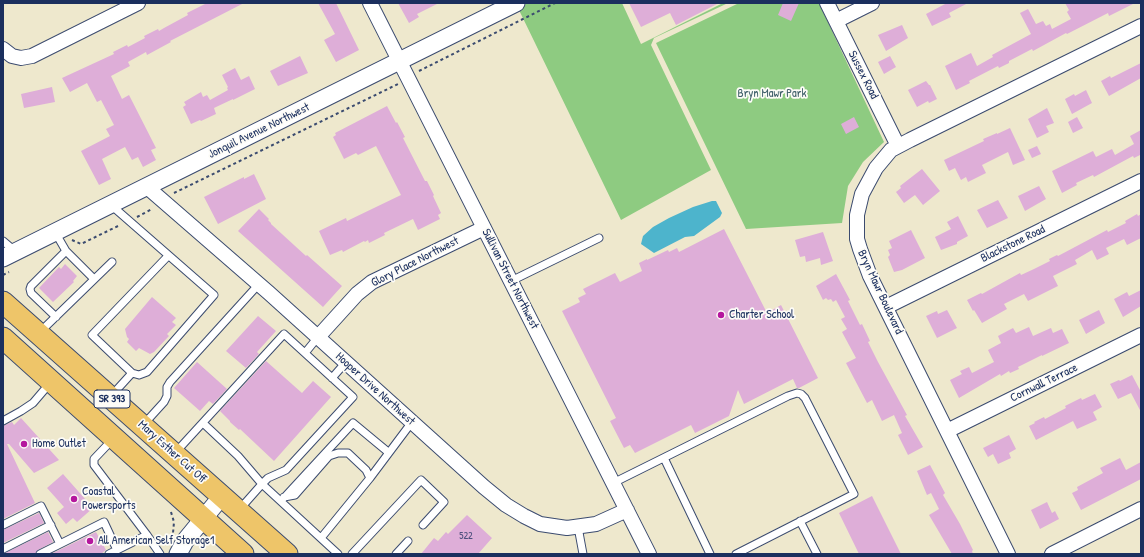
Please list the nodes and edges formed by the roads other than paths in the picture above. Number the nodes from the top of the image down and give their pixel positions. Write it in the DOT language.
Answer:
graph roads {
  1 [pos="138,3"];
  2 [pos="370,3"];
  3 [pos="516,3"];
  4 [pos="827,3"];
  5 [pos="872,3"];
  6 [pos="836,21"];
  7 [pos="1141,26"];
  8 [pos="3,49"];
  9 [pos="399,61"];
  10 [pos="898,146"];
  11 [pos="1141,181"];
  12 [pos="147,187"];
  13 [pos="111,204"];
  14 [pos="484,228"];
  15 [pos="599,238"];
  16 [pos="61,243"];
  17 [pos="8,256"];
  18 [pos="168,256"];
  19 [pos="112,262"];
  20 [pos="94,279"];
  21 [pos="511,281"];
  22 [pos="259,284"];
  23 [pos="3,302"];
  24 [pos="886,307"];
  25 [pos="56,317"];
  26 [pos="39,333"];
  27 [pos="1141,335"];
  28 [pos="318,337"];
  29 [pos="3,338"];
  30 [pos="305,353"];
  31 [pos="346,362"];
  32 [pos="132,374"];
  33 [pos="332,378"];
  34 [pos="51,382"];
  35 [pos="110,397"];
  36 [pos="3,421"];
  37 [pos="412,422"];
  38 [pos="203,423"];
  39 [pos="143,426"];
  40 [pos="947,431"];
  41 [pos="114,438"];
  42 [pos="388,452"];
  43 [pos="174,454"];
  44 [pos="664,458"];
  45 [pos="370,478"];
  46 [pos="613,483"];
  47 [pos="262,484"];
  48 [pos="222,496"];
  49 [pos="282,499"];
  50 [pos="1141,509"];
  51 [pos="627,510"];
  52 [pos="238,511"];
  53 [pos="203,519"];
  54 [pos="800,521"];
  55 [pos="3,525"];
  56 [pos="51,525"];
  57 [pos="423,525"];
  58 [pos="578,527"];
  59 [pos="147,535"];
  60 [pos="321,538"];
  61 [pos="408,541"];
  62 [pos="60,544"];
  63 [pos="3,548"];
  64 [pos="118,550"];
  65 [pos="40,554"];
  66 [pos="109,554"];
  67 [pos="160,554"];
  68 [pos="178,554"];
  69 [pos="243,554"];
  70 [pos="287,554"];
  71 [pos="338,554"];
  72 [pos="352,554"];
  73 [pos="396,554"];
  74 [pos="583,554"];
  75 [pos="649,554"];
  76 [pos="710,554"];
  77 [pos="736,554"];
  78 [pos="817,554"];
  79 [pos="1008,554"];
  80 [pos="1052,554"];
  1 -- 8 [label="street"];
  2 -- 9 [label="street, Sullivan Street Northwest"];
  3 -- 9 [label="street, Jonquil Avenue Northwest"];
  4 -- 6 [label="street, Sussex Road"];
  5 -- 6 [label="street"];
  6 -- 10 [label="street, Sussex Road"];
  7 -- 10 [label="street, Bryn Mawr Boulevard"];
  9 -- 12 [label="street, Jonquil Avenue Northwest"];
  9 -- 14 [label="street, Sullivan Street Northwest"];
  10 -- 24 [label="street, Bryn Mawr Boulevard"];
  11 -- 24 [label="street, Blackstone Road"];
  12 -- 13 [label="street, Jonquil Avenue Northwest"];
  12 -- 22 [label="street, Hooper Drive Northwest"];
  13 -- 16 [label="street, Jonquil Avenue Northwest"];
  13 -- 18 [label="lane"];
  14 -- 21 [label="street, Sullivan Street Northwest"];
  14 -- 28 [label="street, Glory Place Northwest"];
  15 -- 21 [label="lane"];
  16 -- 17 [label="street, Jonquil Avenue Northwest"];
  16 -- 20 [label="lane"];
  16 -- 25 [label="lane"];
  18 -- 32 [label="lane"];
  18 -- 32 [label="lane"];
  19 -- 20 [label="lane"];
  20 -- 25 [label="lane"];
  21 -- 46 [label="street, Sullivan Street Northwest"];
  22 -- 28 [label="street, Hooper Drive Northwest"];
  22 -- 39 [label="lane"];
  23 -- 26 [label="main road, Mary Esther Cut Off / SR 393"];
  24 -- 40 [label="street, Bryn Mawr Boulevard"];
  25 -- 26 [label="lane"];
  26 -- 35 [label="main road, Mary Esther Cut Off / SR 393"];
  27 -- 40 [label="street, Cornwall Terrace"];
  28 -- 30 [label="lane"];
  28 -- 31 [label="street, Hooper Drive Northwest"];
  29 -- 34 [label="main road, SR 393"];
  30 -- 33 [label="lane"];
  30 -- 38 [label="lane"];
  31 -- 33 [label="lane"];
  31 -- 37 [label="street, Hooper Drive Northwest"];
  32 -- 35 [label="lane"];
  33 -- 47 [label="lane"];
  34 -- 36 [label="lane"];
  34 -- 41 [label="main road, SR 393"];
  35 -- 39 [label="main road, Mary Esther Cut Off / SR 393"];
  37 -- 42 [label="lane"];
  37 -- 58 [label="street, Hooper Drive Northwest"];
  38 -- 43 [label="lane"];
  38 -- 47 [label="lane"];
  39 -- 43 [label="main road, Mary Esther Cut Off / SR 393"];
  40 -- 79 [label="street, Bryn Mawr Boulevard"];
  41 -- 53 [label="main road, SR 393"];
  41 -- 59 [label="lane"];
  42 -- 45 [label="lane"];
  42 -- 49 [label="lane"];
  43 -- 48 [label="main road, Mary Esther Cut Off / SR 393"];
  44 -- 46 [label="lane"];
  44 -- 54 [label="lane"];
  44 -- 76 [label="lane"];
  45 -- 49 [label="lane"];
  45 -- 60 [label="lane"];
  46 -- 51 [label="street, Sullivan Street Northwest"];
  47 -- 49 [label="lane"];
  47 -- 52 [label="lane"];
  48 -- 52 [label="main road, Mary Esther Cut Off / SR 393"];
  48 -- 53 [label="street"];
  49 -- 60 [label="lane"];
  50 -- 80 [label="street"];
  51 -- 58 [label="street, Hooper Drive Northwest"];
  51 -- 75 [label="street, Sullivan Street Northwest"];
  52 -- 70 [label="main road, Mary Esther Cut Off / SR 393"];
  53 -- 68 [label="street"];
  53 -- 69 [label="main road, SR 393"];
  54 -- 77 [label="lane"];
  54 -- 78 [label="lane"];
  55 -- 56 [label="lane"];
  56 -- 62 [label="lane"];
  56 -- 63 [label="lane"];
  57 -- 72 [label="lane"];
  58 -- 74 [label="lane"];
  59 -- 64 [label="lane"];
  59 -- 67 [label="lane"];
  60 -- 71 [label="lane"];
  61 -- 73 [label="lane"];
  62 -- 64 [label="lane"];
  62 -- 65 [label="lane"];
  64 -- 66 [label="lane"];
}
